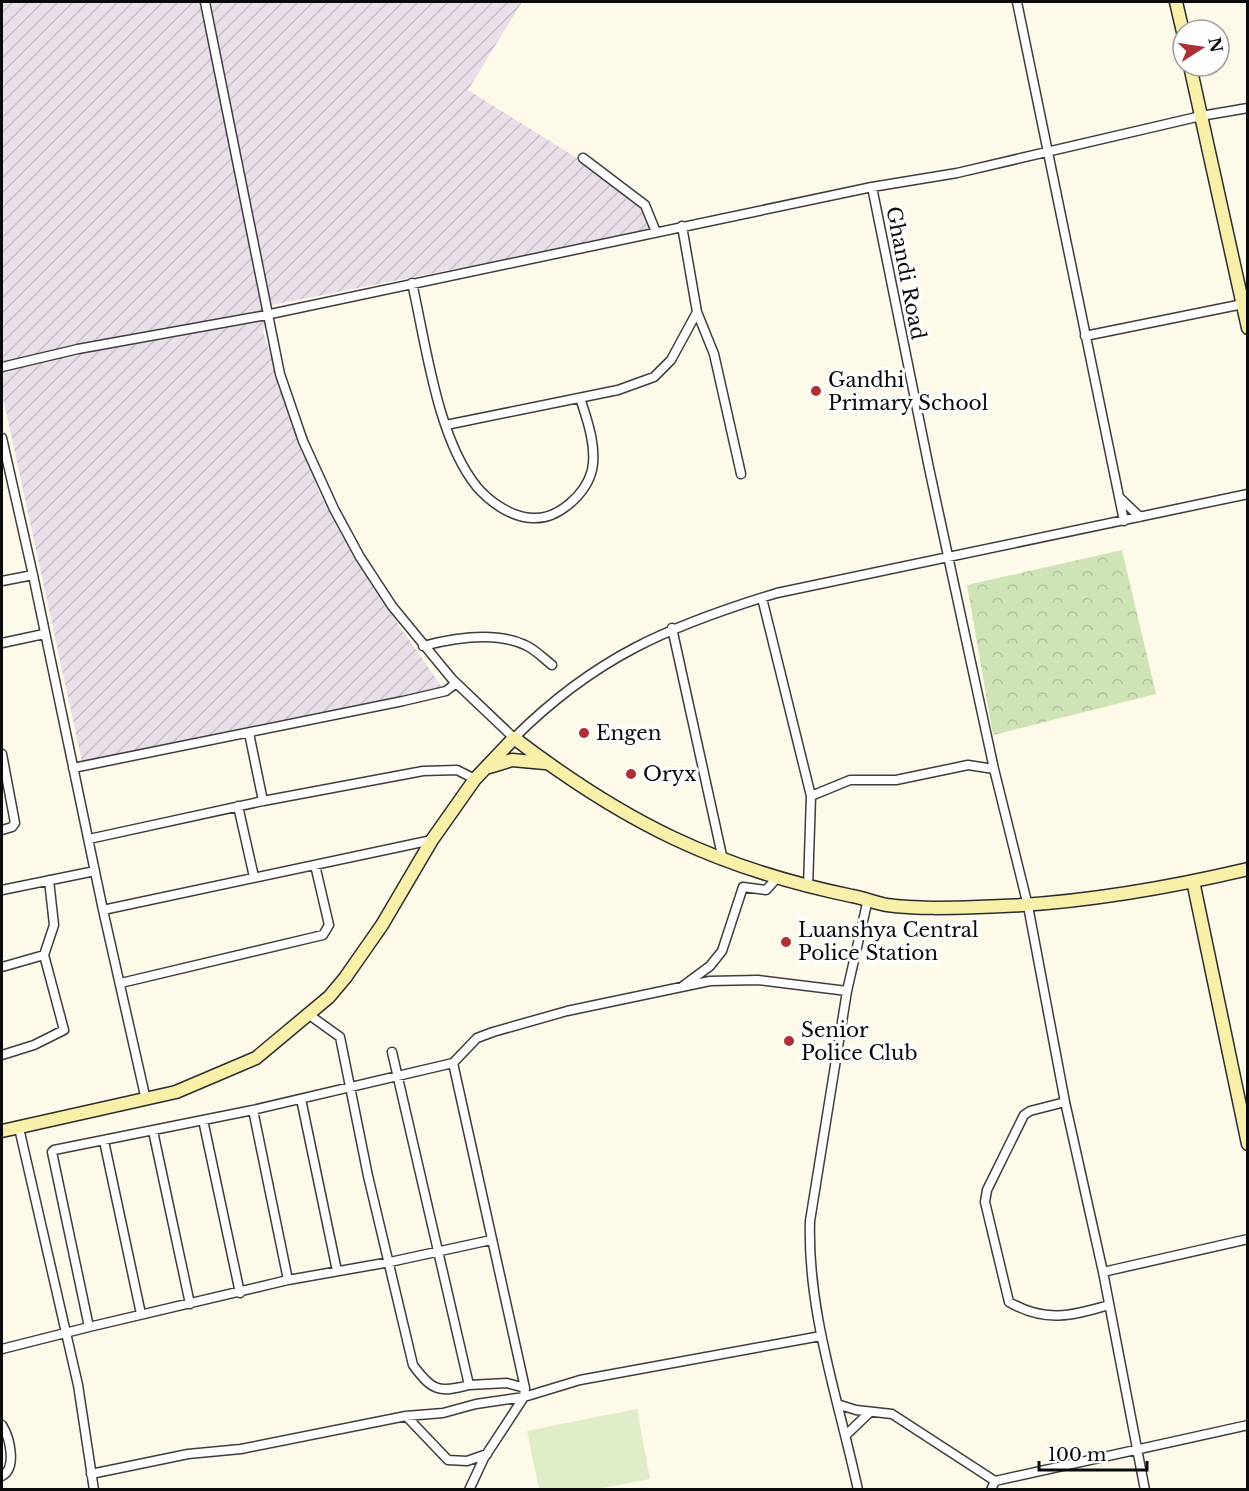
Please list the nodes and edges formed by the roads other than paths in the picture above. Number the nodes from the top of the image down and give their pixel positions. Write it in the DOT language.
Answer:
graph roads {
  1 [pos="205,2"];
  2 [pos="1017,2"];
  3 [pos="1176,2"];
  4 [pos="1180,18"];
  5 [pos="1193,78"];
  6 [pos="1248,108"];
  7 [pos="1201,116"];
  8 [pos="1047,150"];
  9 [pos="583,158"];
  10 [pos="872,187"];
  11 [pos="682,226"];
  12 [pos="656,232"];
  13 [pos="412,283"];
  14 [pos="1243,304"];
  15 [pos="697,312"];
  16 [pos="268,315"];
  17 [pos="1248,328"];
  18 [pos="1085,336"];
  19 [pos="2,367"];
  20 [pos="580,398"];
  21 [pos="446,424"];
  22 [pos="2,438"];
  23 [pos="741,474"];
  24 [pos="1248,495"];
  25 [pos="1119,498"];
  26 [pos="1140,517"];
  27 [pos="1124,521"];
  28 [pos="949,557"];
  29 [pos="33,575"];
  30 [pos="2,581"];
  31 [pos="762,598"];
  32 [pos="672,628"];
  33 [pos="44,634"];
  34 [pos="2,643"];
  35 [pos="423,646"];
  36 [pos="552,665"];
  37 [pos="456,683"];
  38 [pos="249,733"];
  39 [pos="514,738"];
  40 [pos="2,754"];
  41 [pos="549,765"];
  42 [pos="73,768"];
  43 [pos="994,769"];
  44 [pos="476,777"];
  45 [pos="811,796"];
  46 [pos="263,801"];
  47 [pos="238,806"];
  48 [pos="2,830"];
  49 [pos="89,840"];
  50 [pos="432,840"];
  51 [pos="723,860"];
  52 [pos="315,865"];
  53 [pos="1248,869"];
  54 [pos="95,871"];
  55 [pos="254,878"];
  56 [pos="776,879"];
  57 [pos="49,880"];
  58 [pos="1193,881"];
  59 [pos="808,887"];
  60 [pos="2,890"];
  61 [pos="868,899"];
  62 [pos="1029,906"];
  63 [pos="103,910"];
  64 [pos="44,955"];
  65 [pos="2,967"];
  66 [pos="121,983"];
  67 [pos="682,987"];
  68 [pos="847,991"];
  69 [pos="308,1014"];
  70 [pos="392,1052"];
  71 [pos="2,1054"];
  72 [pos="453,1063"];
  73 [pos="399,1076"];
  74 [pos="350,1086"];
  75 [pos="301,1099"];
  76 [pos="146,1100"];
  77 [pos="1065,1102"];
  78 [pos="253,1110"];
  79 [pos="203,1119"];
  80 [pos="19,1128"];
  81 [pos="2,1131"];
  82 [pos="153,1131"];
  83 [pos="104,1141"];
  84 [pos="1248,1144"];
  85 [pos="1248,1239"];
  86 [pos="491,1240"];
  87 [pos="438,1252"];
  88 [pos="390,1262"];
  89 [pos="337,1271"];
  90 [pos="1103,1272"];
  91 [pos="288,1280"];
  92 [pos="240,1293"];
  93 [pos="190,1304"];
  94 [pos="1109,1305"];
  95 [pos="141,1314"];
  96 [pos="89,1327"];
  97 [pos="67,1334"];
  98 [pos="821,1336"];
  99 [pos="2,1349"];
  100 [pos="470,1386"];
  101 [pos="525,1392"];
  102 [pos="840,1405"];
  103 [pos="870,1412"];
  104 [pos="406,1416"];
  105 [pos="2,1425"];
  106 [pos="1248,1425"];
  107 [pos="846,1435"];
  108 [pos="1136,1448"];
  109 [pos="488,1454"];
  110 [pos="91,1474"];
  111 [pos="2,1476"];
  112 [pos="993,1485"];
  113 [pos="94,1490"];
  114 [pos="469,1490"];
  115 [pos="858,1490"];
  116 [pos="1145,1490"];
  1 -- 16 [label="street"];
  2 -- 8 [label="street"];
  3 -- 4 [label="main road"];
  5 -- 7 [label="main road"];
  6 -- 7 [label="street"];
  7 -- 8 [label="street"];
  7 -- 14 [label="main road"];
  8 -- 10 [label="street"];
  8 -- 18 [label="street"];
  9 -- 12 [label="street"];
  10 -- 11 [label="street"];
  10 -- 28 [label="street, Ghandi Road"];
  11 -- 12 [label="street"];
  11 -- 15 [label="street"];
  12 -- 13 [label="street"];
  13 -- 16 [label="street"];
  13 -- 21 [label="street"];
  14 -- 17 [label="main road"];
  14 -- 18 [label="street"];
  15 -- 20 [label="street"];
  15 -- 23 [label="street"];
  16 -- 19 [label="street"];
  16 -- 35 [label="street"];
  18 -- 25 [label="street"];
  20 -- 21 [label="street"];
  20 -- 21 [label="street"];
  22 -- 29 [label="street"];
  24 -- 26 [label="street"];
  25 -- 26 [label="street"];
  25 -- 27 [label="street"];
  26 -- 27 [label="street"];
  27 -- 28 [label="street"];
  28 -- 31 [label="street"];
  28 -- 43 [label="street, Ghandi Road"];
  29 -- 30 [label="street"];
  29 -- 33 [label="street"];
  31 -- 32 [label="street"];
  31 -- 45 [label="street"];
  32 -- 39 [label="street"];
  32 -- 51 [label="street"];
  33 -- 34 [label="street"];
  33 -- 42 [label="street"];
  35 -- 36 [label="street"];
  35 -- 37 [label="street"];
  37 -- 38 [label="street"];
  37 -- 39 [label="street"];
  38 -- 42 [label="street"];
  38 -- 46 [label="street"];
  39 -- 41 [label="main road"];
  39 -- 44 [label="main road"];
  40 -- 48 [label="street"];
  41 -- 44 [label="main road"];
  41 -- 51 [label="main road"];
  42 -- 49 [label="street"];
  43 -- 45 [label="street"];
  43 -- 62 [label="street, Ghandi Road"];
  44 -- 46 [label="street"];
  44 -- 50 [label="main road"];
  45 -- 59 [label="street"];
  46 -- 47 [label="street"];
  47 -- 49 [label="street"];
  47 -- 55 [label="street"];
  49 -- 54 [label="street"];
  50 -- 52 [label="street"];
  50 -- 69 [label="main road"];
  51 -- 56 [label="main road"];
  52 -- 55 [label="street"];
  52 -- 66 [label="street"];
  53 -- 58 [label="main road"];
  54 -- 57 [label="street"];
  54 -- 63 [label="street"];
  55 -- 63 [label="street"];
  56 -- 59 [label="main road"];
  56 -- 67 [label="street"];
  57 -- 60 [label="street"];
  57 -- 64 [label="street"];
  58 -- 62 [label="main road"];
  58 -- 84 [label="main road"];
  59 -- 61 [label="main road"];
  61 -- 62 [label="main road"];
  61 -- 68 [label="street"];
  62 -- 77 [label="street, Ghandi Road"];
  63 -- 66 [label="street"];
  64 -- 65 [label="street"];
  64 -- 71 [label="street"];
  66 -- 76 [label="street"];
  67 -- 68 [label="street"];
  67 -- 72 [label="street"];
  68 -- 98 [label="street"];
  69 -- 74 [label="street"];
  69 -- 76 [label="main road"];
  70 -- 73 [label="street"];
  72 -- 73 [label="street"];
  72 -- 86 [label="street"];
  73 -- 74 [label="street"];
  73 -- 87 [label="street"];
  74 -- 75 [label="street"];
  74 -- 88 [label="street"];
  75 -- 78 [label="street"];
  75 -- 89 [label="street"];
  76 -- 80 [label="main road"];
  77 -- 90 [label="street, Ghandi Road"];
  77 -- 94 [label="street"];
  78 -- 79 [label="street"];
  78 -- 91 [label="street"];
  79 -- 82 [label="street"];
  79 -- 92 [label="street"];
  80 -- 81 [label="main road"];
  80 -- 97 [label="street"];
  82 -- 83 [label="street"];
  82 -- 93 [label="street"];
  83 -- 95 [label="street"];
  83 -- 96 [label="street"];
  85 -- 90 [label="street"];
  86 -- 87 [label="street"];
  86 -- 101 [label="street"];
  87 -- 88 [label="street"];
  87 -- 100 [label="street"];
  88 -- 89 [label="street"];
  88 -- 100 [label="street"];
  89 -- 91 [label="street"];
  90 -- 94 [label="street, Ghandi Road"];
  91 -- 92 [label="street"];
  92 -- 93 [label="street"];
  93 -- 95 [label="street"];
  94 -- 108 [label="street, Ghandi Road"];
  95 -- 96 [label="street"];
  96 -- 97 [label="street"];
  97 -- 99 [label="street"];
  97 -- 110 [label="street"];
  98 -- 101 [label="street"];
  98 -- 102 [label="street"];
  100 -- 101 [label="street"];
  101 -- 104 [label="street"];
  101 -- 109 [label="street"];
  102 -- 103 [label="street"];
  102 -- 107 [label="street"];
  103 -- 107 [label="street"];
  103 -- 112 [label="street"];
  104 -- 109 [label="street"];
  104 -- 110 [label="street"];
  105 -- 111 [label="street"];
  106 -- 108 [label="street"];
  107 -- 115 [label="street"];
  108 -- 112 [label="street"];
  108 -- 116 [label="street, Ghandi Road"];
  109 -- 114 [label="street"];
  110 -- 113 [label="street"];
}
